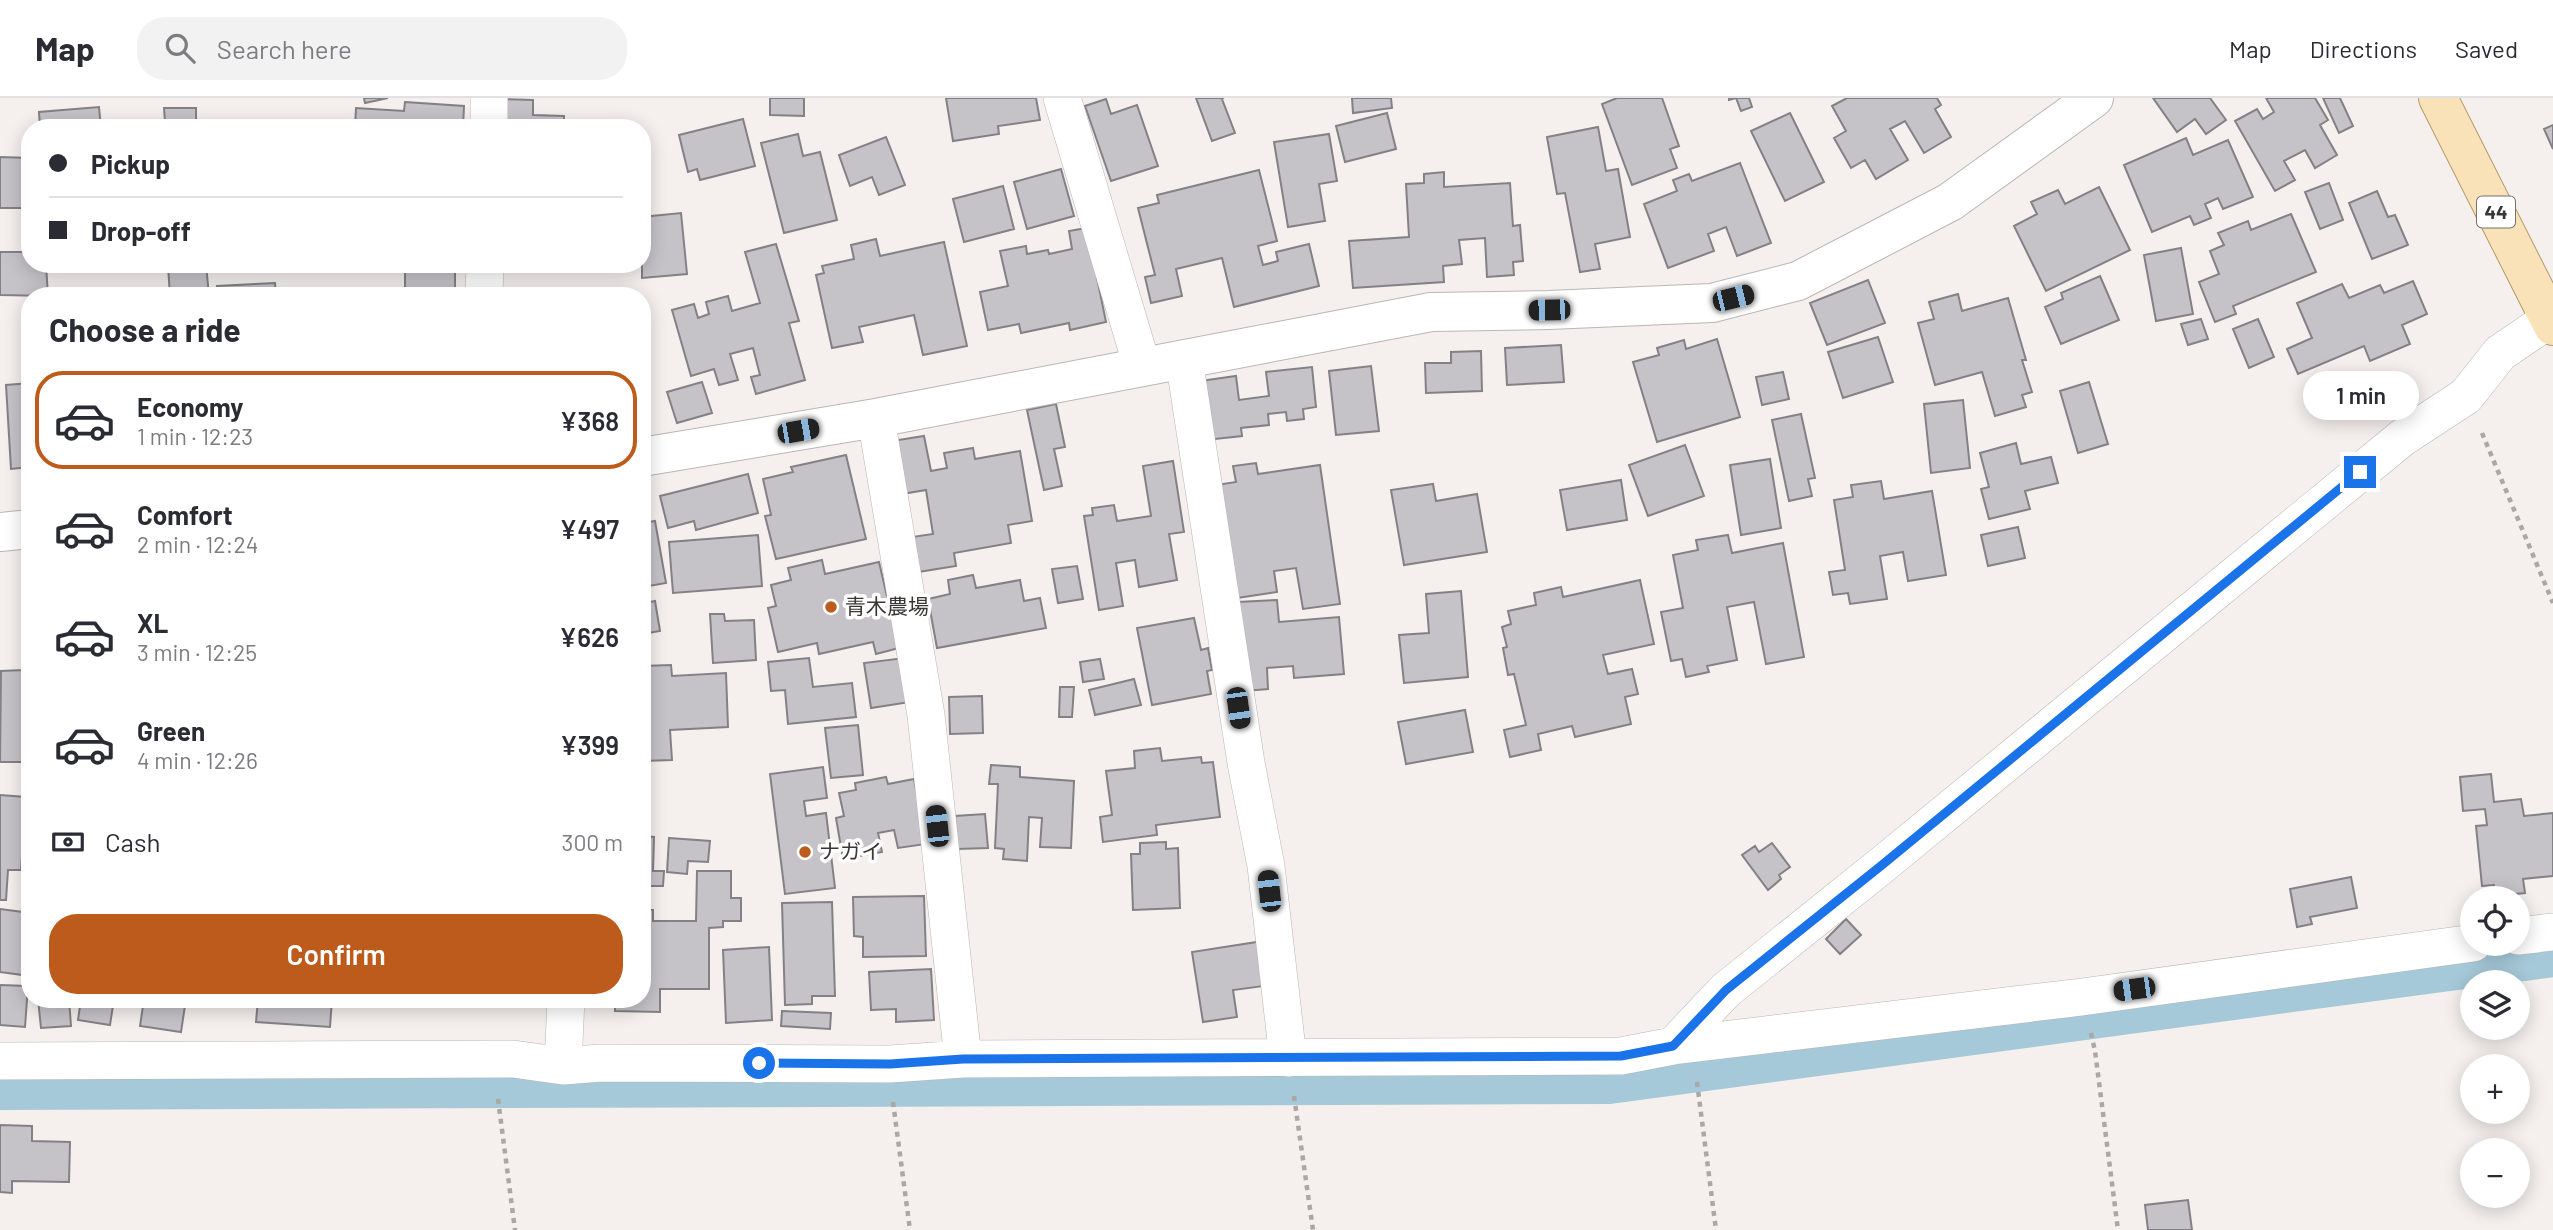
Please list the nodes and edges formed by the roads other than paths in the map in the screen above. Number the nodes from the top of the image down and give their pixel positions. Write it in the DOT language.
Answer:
graph roads {
  1 [pos="489,98"];
  2 [pos="1062,98"];
  3 [pos="2095,98"];
  4 [pos="2438,98"];
  5 [pos="489,119"];
  6 [pos="2552,321"];
  7 [pos="1184,359"];
  8 [pos="1142,366"];
  9 [pos="876,418"];
  10 [pos="651,456"];
  11 [pos="21,530"];
  12 [pos="0,532"];
  13 [pos="2553,932"];
  14 [pos="2530,935"];
  15 [pos="2460,945"];
  16 [pos="566,1008"];
  17 [pos="1682,1045"];
  18 [pos="1288,1058"];
  19 [pos="963,1059"];
  20 [pos="0,1061"];
  21 [pos="563,1066"];
  1 -- 5 [label="street"];
  2 -- 8 [label="street"];
  3 -- 7 [label="street"];
  4 -- 6 [label="main road, 44"];
  6 -- 17 [label="street"];
  7 -- 8 [label="street"];
  7 -- 18 [label="street"];
  8 -- 9 [label="street"];
  9 -- 10 [label="street"];
  9 -- 19 [label="street"];
  11 -- 12 [label="street"];
  13 -- 14 [label="street"];
  15 -- 17 [label="street"];
  16 -- 21 [label="street"];
  17 -- 18 [label="street"];
  18 -- 19 [label="street"];
  19 -- 21 [label="street"];
  20 -- 21 [label="street"];
}
